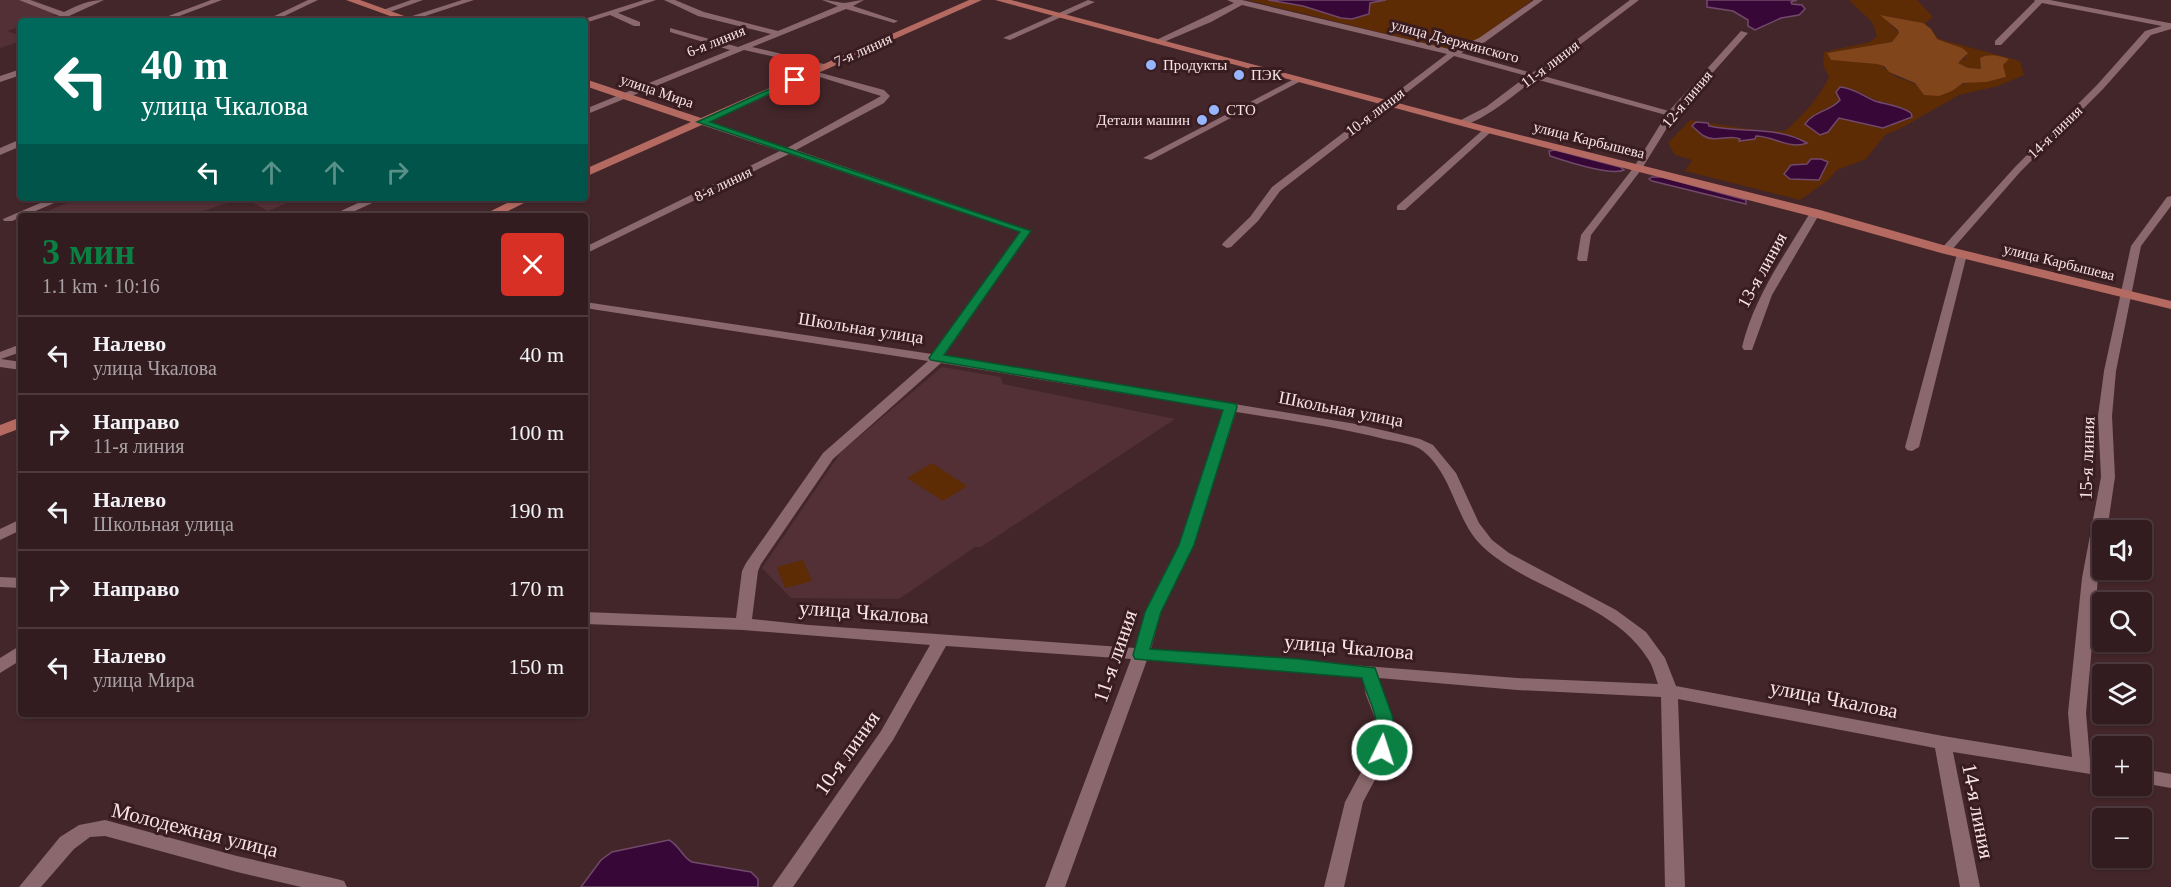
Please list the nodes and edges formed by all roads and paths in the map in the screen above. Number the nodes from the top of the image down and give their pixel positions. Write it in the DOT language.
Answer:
graph roads {
  1 [pos="23,0"];
  2 [pos="100,0"];
  3 [pos="218,0"];
  4 [pos="314,0"];
  5 [pos="351,0"];
  6 [pos="418,0"];
  7 [pos="470,0"];
  8 [pos="616,0"];
  9 [pos="652,0"];
  10 [pos="668,0"];
  11 [pos="826,0"];
  12 [pos="860,0"];
  13 [pos="977,0"];
  14 [pos="1000,0"];
  15 [pos="1231,0"];
  16 [pos="1539,0"];
  17 [pos="1635,0"];
  18 [pos="2039,0"];
  19 [pos="1091,2"];
  20 [pos="1241,2"];
  21 [pos="632,5"];
  22 [pos="845,6"];
  23 [pos="384,11"];
  24 [pos="610,12"];
  25 [pos="1059,15"];
  26 [pos="67,18"];
  27 [pos="167,18"];
  28 [pos="275,18"];
  29 [pos="404,18"];
  30 [pos="416,18"];
  31 [pos="588,19"];
  32 [pos="894,21"];
  33 [pos="637,24"];
  34 [pos="2171,26"];
  35 [pos="673,30"];
  36 [pos="778,33"];
  37 [pos="1744,33"];
  38 [pos="1007,39"];
  39 [pos="1156,42"];
  40 [pos="1998,43"];
  41 [pos="743,49"];
  42 [pos="1452,54"];
  43 [pos="825,67"];
  44 [pos="813,72"];
  45 [pos="18,73"];
  46 [pos="1533,76"];
  47 [pos="0,79"];
  48 [pos="1299,80"];
  49 [pos="588,83"];
  50 [pos="625,96"];
  51 [pos="1387,103"];
  52 [pos="588,111"];
  53 [pos="1671,114"];
  54 [pos="702,122"];
  55 [pos="1462,123"];
  56 [pos="1488,129"];
  57 [pos="18,143"];
  58 [pos="0,152"];
  59 [pos="788,152"];
  60 [pos="1148,158"];
  61 [pos="1638,168"];
  62 [pos="588,172"];
  63 [pos="2171,199"];
  64 [pos="52,201"];
  65 [pos="371,201"];
  66 [pos="521,201"];
  67 [pos="1401,208"];
  68 [pos="18,213"];
  69 [pos="341,213"];
  70 [pos="494,213"];
  71 [pos="1815,213"];
  72 [pos="1227,245"];
  73 [pos="588,250"];
  74 [pos="1946,250"];
  75 [pos="1962,254"];
  76 [pos="1583,259"];
  77 [pos="2128,295"];
  78 [pos="588,305"];
  79 [pos="2171,305"];
  80 [pos="1749,347"];
  81 [pos="18,349"];
  82 [pos="0,356"];
  83 [pos="937,358"];
  84 [pos="0,363"];
  85 [pos="18,366"];
  86 [pos="1231,407"];
  87 [pos="18,423"];
  88 [pos="0,431"];
  89 [pos="1912,447"];
  90 [pos="18,526"];
  91 [pos="0,535"];
  92 [pos="0,582"];
  93 [pos="18,583"];
  94 [pos="588,618"];
  95 [pos="742,624"];
  96 [pos="941,640"];
  97 [pos="18,653"];
  98 [pos="1141,655"];
  99 [pos="0,667"];
  100 [pos="1369,672"];
  101 [pos="1669,691"];
  102 [pos="1943,742"];
  103 [pos="2082,766"];
  104 [pos="2092,768"];
  105 [pos="2152,778"];
  106 [pos="2171,781"];
  107 [pos="29,887"];
  108 [pos="337,887"];
  109 [pos="782,887"];
  110 [pos="1055,887"];
  111 [pos="1334,887"];
  112 [pos="1675,887"];
  113 [pos="1970,887"];
  1 -- 26 [label="street"];
  2 -- 26 [label="street"];
  3 -- 27 [label="street"];
  4 -- 28 [label="street"];
  5 -- 23 [label="main road"];
  6 -- 23 [label="street"];
  7 -- 30 [label="street"];
  8 -- 21 [label="street"];
  9 -- 21 [label="street"];
  10 -- 36 [label="street"];
  11 -- 22 [label="street"];
  12 -- 22 [label="street, 6-я линия"];
  13 -- 43 [label="main road, 7-я линия"];
  14 -- 25 [label="main road, улица Карбышева"];
  15 -- 20 [label="street, улица Дзержинского"];
  16 -- 42 [label="street, 10-я линия"];
  17 -- 46 [label="street, 11-я линия"];
  18 -- 34 [label="street"];
  18 -- 40 [label="street"];
  19 -- 25 [label="street"];
  20 -- 39 [label="street"];
  20 -- 42 [label="street, улица Дзержинского"];
  21 -- 24 [label="street"];
  22 -- 32 [label="street"];
  22 -- 36 [label="street, 6-я линия"];
  23 -- 29 [label="main road"];
  24 -- 31 [label="street"];
  24 -- 33 [label="street"];
  25 -- 38 [label="street"];
  25 -- 39 [label="main road, улица Карбышева"];
  34 -- 74 [label="street, 14-я линия"];
  35 -- 41 [label="street"];
  36 -- 41 [label="street, 6-я линия"];
  37 -- 53 [label="street, 12-я линия"];
  39 -- 48 [label="main road, улица Карбышева"];
  41 -- 43 [label="street"];
  41 -- 50 [label="street, 6-я линия"];
  42 -- 46 [label="street, улица Дзержинского"];
  42 -- 51 [label="street, 10-я линия"];
  43 -- 44 [label="main road, 7-я линия"];
  44 -- 54 [label="main road, 7-я линия"];
  44 -- 59 [label="street, 8-я линия"];
  45 -- 47 [label="street"];
  46 -- 53 [label="street, улица Дзержинского"];
  46 -- 55 [label="street, 11-я линия"];
  48 -- 51 [label="main road, улица Карбышева"];
  48 -- 60 [label="street"];
  49 -- 50 [label="main road, улица Мира"];
  50 -- 52 [label="street, 6-я линия"];
  50 -- 54 [label="main road, улица Мира"];
  51 -- 55 [label="main road, улица Карбышева"];
  51 -- 72 [label="street, 10-я линия"];
  53 -- 61 [label="street, 12-я линия"];
  54 -- 59 [label="street, улица Мира"];
  54 -- 62 [label="main road, 7-я линия"];
  55 -- 56 [label="main road, улица Карбышева"];
  56 -- 61 [label="main road, улица Карбышева"];
  56 -- 67 [label="street"];
  57 -- 58 [label="street"];
  59 -- 73 [label="street, 8-я линия"];
  59 -- 83 [label="street, улица Мира"];
  61 -- 71 [label="main road, улица Карбышева"];
  61 -- 76 [label="street, 12-я линия"];
  63 -- 77 [label="street, 15-я линия"];
  64 -- 68 [label="street"];
  65 -- 69 [label="street"];
  66 -- 70 [label="main road"];
  71 -- 74 [label="main road, улица Карбышева"];
  71 -- 80 [label="street, 13-я линия"];
  74 -- 75 [label="main road, улица Карбышева"];
  75 -- 77 [label="main road, улица Карбышева"];
  75 -- 89 [label="street"];
  77 -- 79 [label="main road, улица Карбышева"];
  77 -- 103 [label="street, 15-я линия"];
  78 -- 83 [label="street, Школьная улица"];
  81 -- 82 [label="street"];
  83 -- 86 [label="street, Школьная улица"];
  83 -- 95 [label="street"];
  84 -- 85 [label="street"];
  86 -- 98 [label="street, 11-я линия"];
  86 -- 101 [label="street, Школьная улица"];
  87 -- 88 [label="main road"];
  90 -- 91 [label="street"];
  92 -- 93 [label="street"];
  94 -- 95 [label="street, улица Чкалова"];
  95 -- 96 [label="street, улица Чкалова"];
  96 -- 98 [label="street, улица Чкалова"];
  96 -- 109 [label="street, 10-я линия"];
  97 -- 99 [label="street"];
  98 -- 100 [label="street, улица Чкалова"];
  98 -- 110 [label="street, 11-я линия"];
  100 -- 101 [label="street, улица Чкалова"];
  100 -- 111 [label="street"];
  101 -- 102 [label="street, улица Чкалова"];
  101 -- 112 [label="street"];
  102 -- 103 [label="street, улица Чкалова"];
  102 -- 113 [label="street, 14-я линия"];
  103 -- 104 [label="street, улица Чкалова"];
  105 -- 106 [label="street"];
  107 -- 108 [label="street, Молодежная улица"];
}
